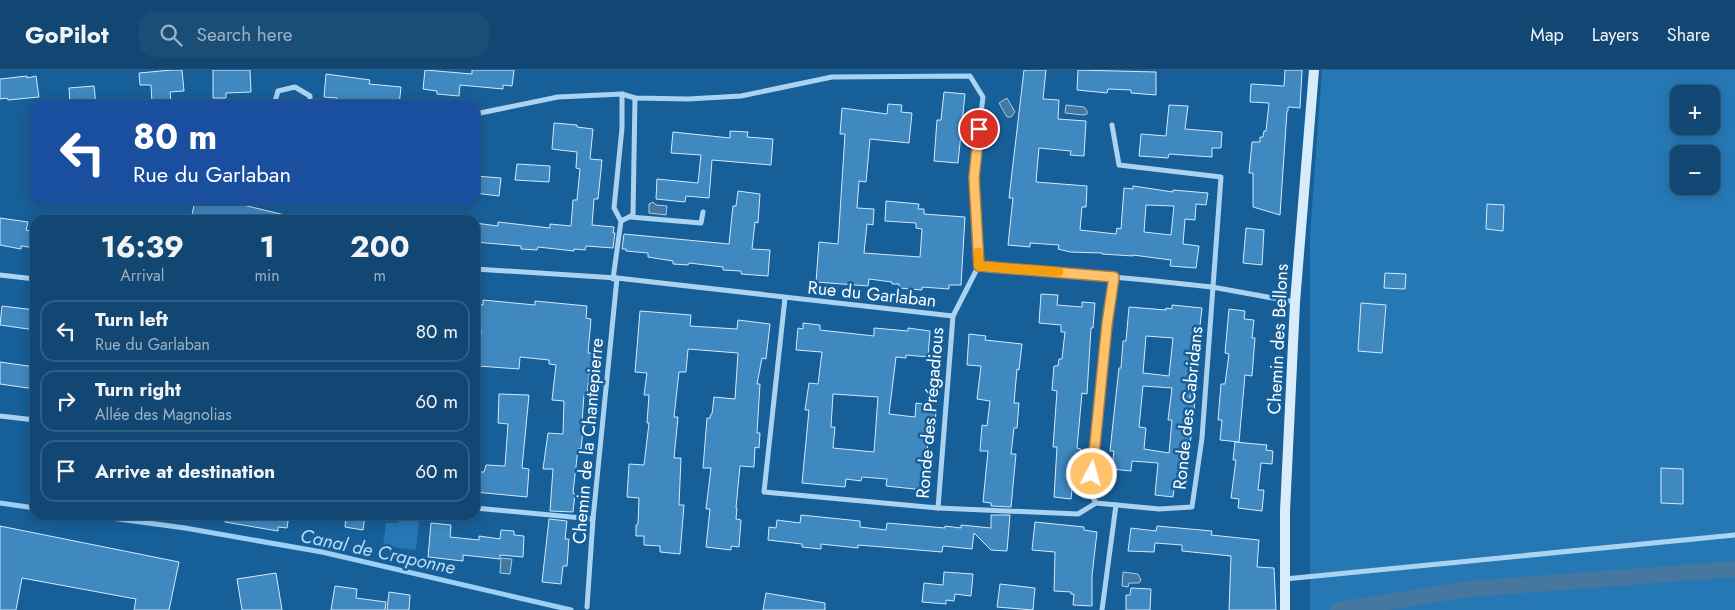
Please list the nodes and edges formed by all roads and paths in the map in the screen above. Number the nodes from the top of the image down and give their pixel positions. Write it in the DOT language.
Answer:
graph roads {
  1 [pos="1314,70"];
  2 [pos="622,94"];
  3 [pos="636,98"];
  4 [pos="275,100"];
  5 [pos="310,100"];
  6 [pos="480,113"];
  7 [pos="1112,125"];
  8 [pos="703,212"];
  9 [pos="628,217"];
  10 [pos="621,221"];
  11 [pos="979,266"];
  12 [pos="480,269"];
  13 [pos="0,275"];
  14 [pos="1114,277"];
  15 [pos="30,278"];
  16 [pos="615,279"];
  17 [pos="1212,287"];
  18 [pos="785,298"];
  19 [pos="1295,302"];
  20 [pos="952,316"];
  21 [pos="0,416"];
  22 [pos="30,419"];
  23 [pos="1096,503"];
  24 [pos="1116,505"];
  25 [pos="480,508"];
  26 [pos="938,508"];
  27 [pos="593,519"];
  28 [pos="1735,535"];
  29 [pos="1285,579"];
  30 [pos="587,609"];
  31 [pos="1102,610"];
  32 [pos="1286,610"];
  1 -- 19 [label="main road, Chemin des Bellons"];
  2 -- 3 [label="street"];
  2 -- 6 [label="street"];
  2 -- 10 [label="street"];
  3 -- 9 [label="street"];
  3 -- 11 [label="street"];
  4 -- 5 [label="street"];
  7 -- 17 [label="street"];
  8 -- 9 [label="street"];
  9 -- 10 [label="street"];
  10 -- 16 [label="street, Chemin de la Chantepierre"];
  11 -- 14 [label="street"];
  11 -- 20 [label="street, Rue du Garlaban"];
  12 -- 16 [label="street, Rue du Garlaban"];
  13 -- 15 [label="street"];
  14 -- 17 [label="street"];
  14 -- 23 [label="street"];
  16 -- 18 [label="street, Rue du Garlaban"];
  16 -- 27 [label="street, Chemin de la Chantepierre"];
  17 -- 19 [label="street"];
  17 -- 24 [label="street, Ronde des Cabridans"];
  18 -- 20 [label="street, Rue du Garlaban"];
  18 -- 26 [label="street, Ronde des Prégadious"];
  19 -- 29 [label="main road, Chemin des Bellons"];
  20 -- 26 [label="street, Ronde des Prégadious"];
  21 -- 22 [label="street"];
  23 -- 24 [label="street, Ronde des Cabridans"];
  23 -- 26 [label="street"];
  24 -- 31 [label="street"];
  25 -- 27 [label="street"];
  27 -- 30 [label="street, Chemin de la Chantepierre"];
  28 -- 29 [label="street"];
  29 -- 32 [label="main road, Chemin des Bellons"];
}
